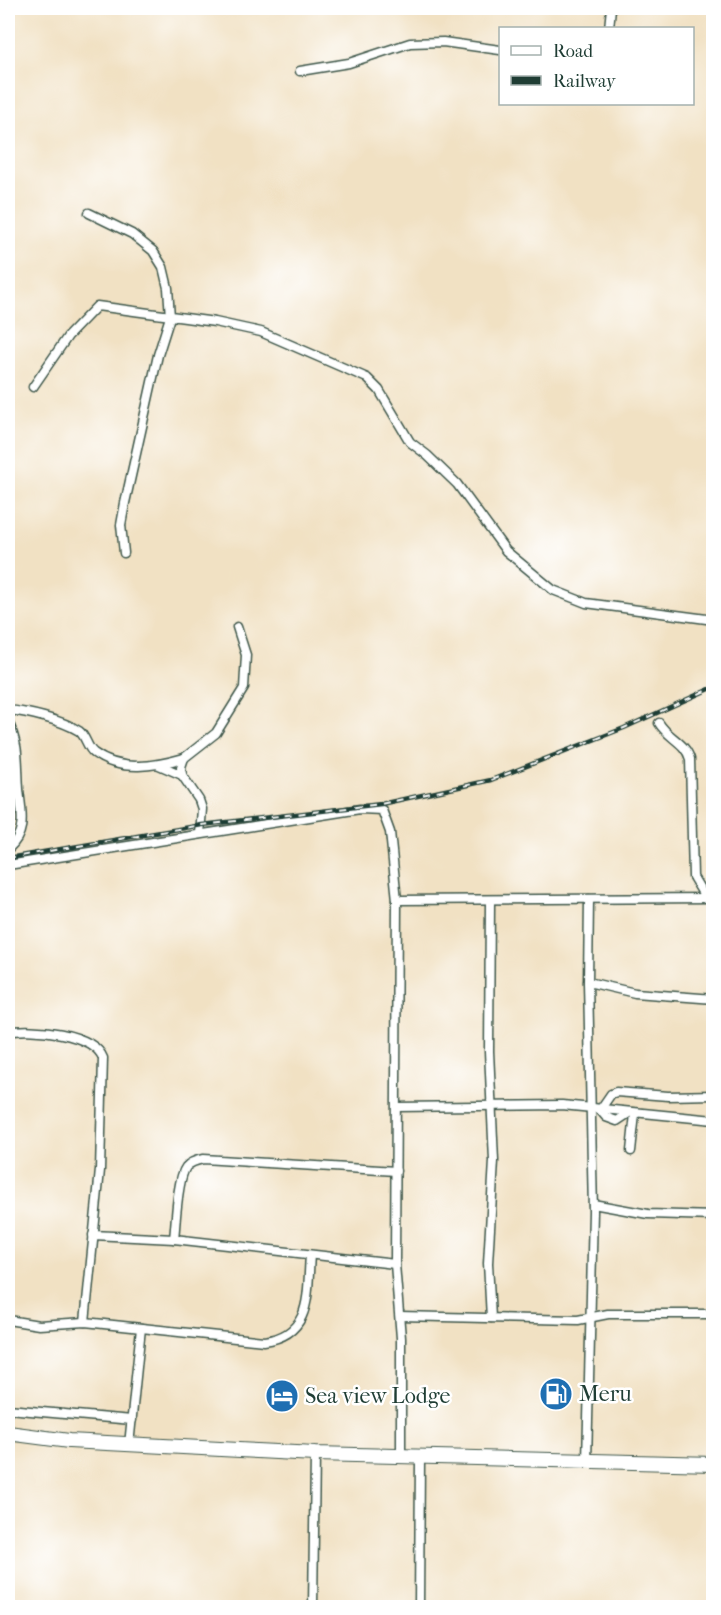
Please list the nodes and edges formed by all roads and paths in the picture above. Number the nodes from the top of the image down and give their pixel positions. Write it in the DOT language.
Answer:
graph roads {
  1 [pos="611,8"];
  2 [pos="609,27"];
  3 [pos="499,50"];
  4 [pos="300,71"];
  5 [pos="89,213"];
  6 [pos="170,317"];
  7 [pos="33,387"];
  8 [pos="124,553"];
  9 [pos="714,620"];
  10 [pos="237,627"];
  11 [pos="8,708"];
  12 [pos="8,721"];
  13 [pos="659,723"];
  14 [pos="184,758"];
  15 [pos="158,765"];
  16 [pos="182,775"];
  17 [pos="200,834"];
  18 [pos="8,849"];
  19 [pos="8,865"];
  20 [pos="709,897"];
  21 [pos="590,899"];
  22 [pos="397,900"];
  23 [pos="490,901"];
  24 [pos="588,982"];
  25 [pos="714,999"];
  26 [pos="8,1032"];
  27 [pos="714,1095"];
  28 [pos="491,1106"];
  29 [pos="397,1107"];
  30 [pos="595,1110"];
  31 [pos="632,1113"];
  32 [pos="714,1120"];
  33 [pos="631,1151"];
  34 [pos="396,1171"];
  35 [pos="593,1204"];
  36 [pos="714,1216"];
  37 [pos="93,1235"];
  38 [pos="174,1239"];
  39 [pos="310,1255"];
  40 [pos="395,1264"];
  41 [pos="714,1314"];
  42 [pos="400,1316"];
  43 [pos="491,1317"];
  44 [pos="591,1318"];
  45 [pos="8,1320"];
  46 [pos="85,1322"];
  47 [pos="141,1328"];
  48 [pos="8,1409"];
  49 [pos="132,1420"];
  50 [pos="8,1433"];
  51 [pos="129,1445"];
  52 [pos="315,1454"];
  53 [pos="401,1457"];
  54 [pos="420,1458"];
  55 [pos="587,1462"];
  56 [pos="714,1464"];
  57 [pos="313,1608"];
  58 [pos="419,1608"];
  1 -- 2 [label="street"];
  3 -- 4 [label="street"];
  5 -- 6 [label="street"];
  6 -- 7 [label="street"];
  6 -- 8 [label="street"];
  6 -- 9 [label="street"];
  10 -- 14 [label="street"];
  11 -- 15 [label="street"];
  12 -- 18 [label="street"];
  13 -- 20 [label="street"];
  14 -- 15 [label="street"];
  14 -- 16 [label="street"];
  15 -- 16 [label="street"];
  16 -- 17 [label="street"];
  17 -- 19 [label="street"];
  17 -- 22 [label="street"];
  20 -- 21 [label="street"];
  21 -- 23 [label="street"];
  21 -- 24 [label="street"];
  22 -- 23 [label="street"];
  22 -- 29 [label="street"];
  23 -- 28 [label="street"];
  24 -- 25 [label="street"];
  24 -- 30 [label="street"];
  26 -- 37 [label="street"];
  27 -- 30 [label="street"];
  28 -- 29 [label="street"];
  28 -- 30 [label="street"];
  28 -- 43 [label="street"];
  29 -- 34 [label="street"];
  30 -- 31 [label="street"];
  30 -- 35 [label="street"];
  31 -- 32 [label="street"];
  31 -- 33 [label="street"];
  34 -- 38 [label="street"];
  34 -- 40 [label="street"];
  35 -- 36 [label="street"];
  35 -- 44 [label="street"];
  37 -- 38 [label="street"];
  37 -- 46 [label="street"];
  38 -- 39 [label="street"];
  39 -- 40 [label="street"];
  39 -- 47 [label="street"];
  40 -- 42 [label="street"];
  41 -- 44 [label="street"];
  42 -- 43 [label="street"];
  42 -- 53 [label="street"];
  43 -- 44 [label="street"];
  44 -- 55 [label="street"];
  45 -- 46 [label="street"];
  46 -- 47 [label="street"];
  47 -- 49 [label="street"];
  48 -- 49 [label="street"];
  49 -- 51 [label="street"];
  50 -- 51 [label="highway"];
  51 -- 52 [label="highway"];
  52 -- 53 [label="highway"];
  52 -- 57 [label="street"];
  53 -- 54 [label="highway"];
  54 -- 55 [label="highway"];
  54 -- 58 [label="street"];
  55 -- 56 [label="highway"];
}
